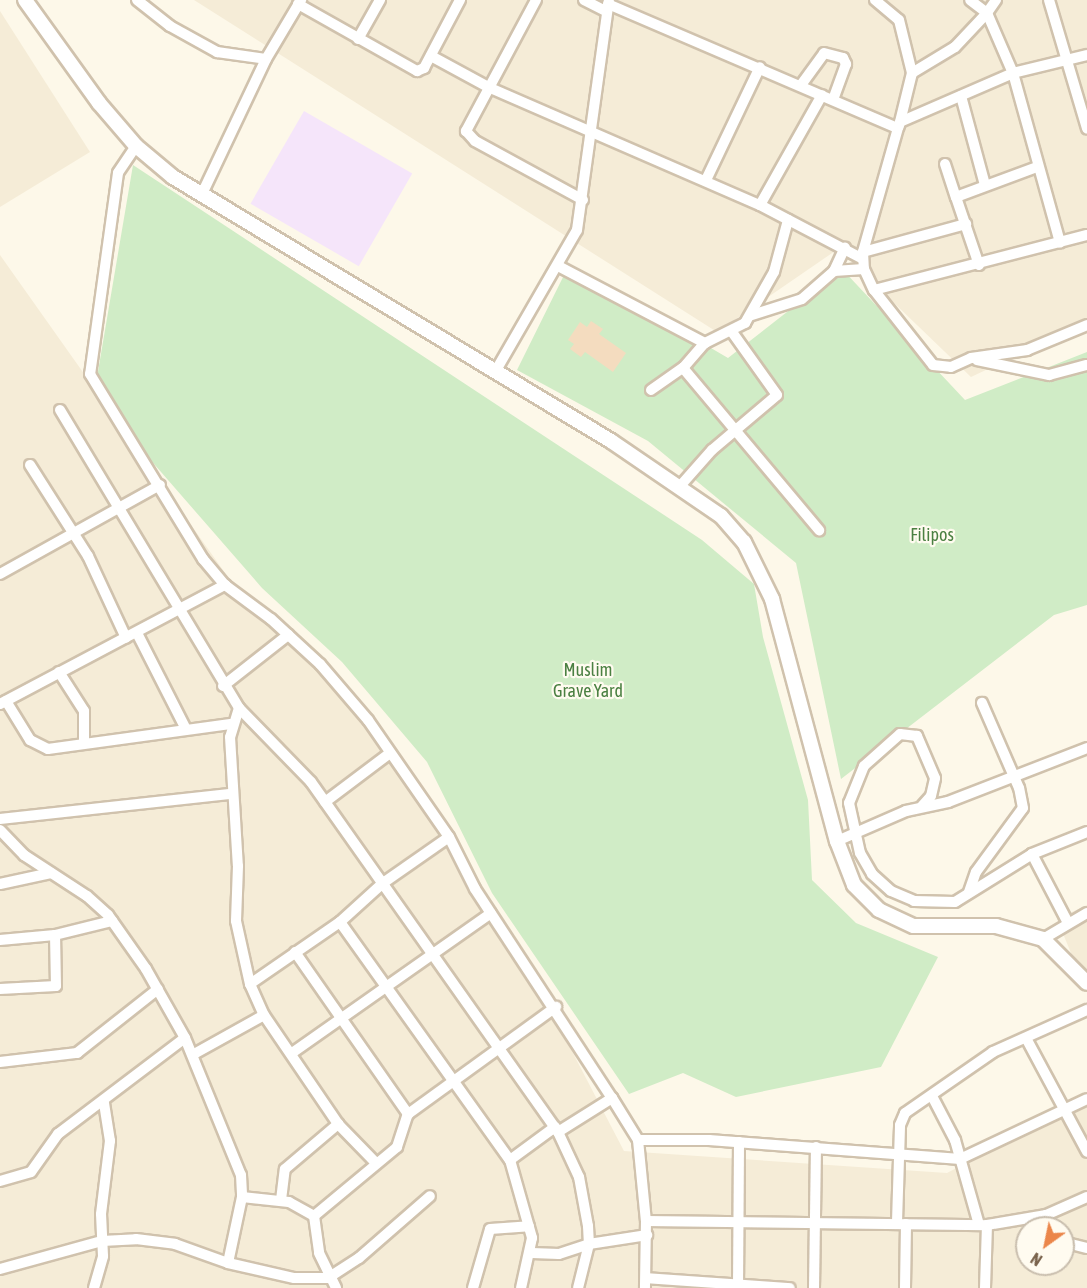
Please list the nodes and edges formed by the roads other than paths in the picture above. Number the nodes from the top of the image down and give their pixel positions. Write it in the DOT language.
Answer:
graph roads {
  1 [pos="25,0"];
  2 [pos="138,0"];
  3 [pos="380,0"];
  4 [pos="460,0"];
  5 [pos="536,0"];
  6 [pos="584,0"];
  7 [pos="875,0"];
  8 [pos="970,0"];
  9 [pos="996,0"];
  10 [pos="1049,0"];
  11 [pos="300,2"];
  12 [pos="608,5"];
  13 [pos="987,13"];
  14 [pos="358,39"];
  15 [pos="1087,55"];
  16 [pos="431,56"];
  17 [pos="266,59"];
  18 [pos="1068,59"];
  19 [pos="760,67"];
  20 [pos="912,73"];
  21 [pos="1013,73"];
  22 [pos="801,85"];
  23 [pos="488,87"];
  24 [pos="822,94"];
  25 [pos="961,96"];
  26 [pos="833,100"];
  27 [pos="899,125"];
  28 [pos="1087,128"];
  29 [pos="592,134"];
  30 [pos="136,146"];
  31 [pos="945,164"];
  32 [pos="1037,167"];
  33 [pos="706,180"];
  34 [pos="985,185"];
  35 [pos="201,196"];
  36 [pos="956,197"];
  37 [pos="583,200"];
  38 [pos="760,205"];
  39 [pos="788,220"];
  40 [pos="966,224"];
  41 [pos="1087,235"];
  42 [pos="1060,243"];
  43 [pos="845,246"];
  44 [pos="863,260"];
  45 [pos="979,265"];
  46 [pos="560,267"];
  47 [pos="834,271"];
  48 [pos="874,290"];
  49 [pos="752,315"];
  50 [pos="1087,325"];
  51 [pos="732,332"];
  52 [pos="705,344"];
  53 [pos="971,358"];
  54 [pos="1087,365"];
  55 [pos="682,368"];
  56 [pos="495,372"];
  57 [pos="651,390"];
  58 [pos="60,410"];
  59 [pos="736,429"];
  60 [pos="30,465"];
  61 [pos="160,485"];
  62 [pos="681,485"];
  63 [pos="121,508"];
  64 [pos="819,530"];
  65 [pos="75,534"];
  66 [pos="0,574"];
  67 [pos="225,585"];
  68 [pos="182,607"];
  69 [pos="137,633"];
  70 [pos="288,634"];
  71 [pos="126,639"];
  72 [pos="59,672"];
  73 [pos="223,686"];
  74 [pos="3,703"];
  75 [pos="982,703"];
  76 [pos="239,708"];
  77 [pos="230,724"];
  78 [pos="186,729"];
  79 [pos="84,742"];
  80 [pos="1087,748"];
  81 [pos="390,753"];
  82 [pos="1014,776"];
  83 [pos="232,794"];
  84 [pos="325,802"];
  85 [pos="922,806"];
  86 [pos="0,819"];
  87 [pos="0,830"];
  88 [pos="854,832"];
  89 [pos="1086,834"];
  90 [pos="449,837"];
  91 [pos="837,841"];
  92 [pos="1032,854"];
  93 [pos="51,873"];
  94 [pos="383,883"];
  95 [pos="0,884"];
  96 [pos="969,892"];
  97 [pos="491,913"];
  98 [pos="1087,913"];
  99 [pos="112,921"];
  100 [pos="340,922"];
  101 [pos="1068,923"];
  102 [pos="55,935"];
  103 [pos="1043,939"];
  104 [pos="0,940"];
  105 [pos="296,952"];
  106 [pos="433,953"];
  107 [pos="1086,979"];
  108 [pos="250,984"];
  109 [pos="387,985"];
  110 [pos="0,989"];
  111 [pos="158,989"];
  112 [pos="556,1007"];
  113 [pos="1087,1010"];
  114 [pos="264,1015"];
  115 [pos="340,1019"];
  116 [pos="185,1038"];
  117 [pos="1026,1038"];
  118 [pos="498,1047"];
  119 [pos="292,1053"];
  120 [pos="194,1054"];
  121 [pos="0,1062"];
  122 [pos="453,1079"];
  123 [pos="932,1096"];
  124 [pos="612,1098"];
  125 [pos="1087,1099"];
  126 [pos="104,1102"];
  127 [pos="1065,1110"];
  128 [pos="408,1114"];
  129 [pos="338,1124"];
  130 [pos="557,1130"];
  131 [pos="638,1140"];
  132 [pos="739,1142"];
  133 [pos="816,1147"];
  134 [pos="1087,1152"];
  135 [pos="901,1157"];
  136 [pos="960,1159"];
  137 [pos="510,1160"];
  138 [pos="376,1163"];
  139 [pos="0,1181"];
  140 [pos="430,1196"];
  141 [pos="242,1197"];
  142 [pos="1087,1197"];
  143 [pos="281,1200"];
  144 [pos="1046,1215"];
  145 [pos="314,1216"];
  146 [pos="739,1220"];
  147 [pos="646,1221"];
  148 [pos="817,1221"];
  149 [pos="902,1223"];
  150 [pos="983,1225"];
  151 [pos="529,1226"];
  152 [pos="647,1235"];
  153 [pos="102,1241"];
  154 [pos="589,1244"];
  155 [pos="532,1252"];
  156 [pos="228,1263"];
  157 [pos="0,1269"];
  158 [pos="328,1278"];
  159 [pos="645,1283"];
  160 [pos="738,1286"];
  161 [pos="94,1288"];
  162 [pos="336,1288"];
  163 [pos="473,1288"];
  164 [pos="521,1288"];
  165 [pos="578,1288"];
  166 [pos="790,1288"];
  167 [pos="814,1288"];
  168 [pos="904,1288"];
  169 [pos="985,1288"];
  1 -- 30 [label="street"];
  2 -- 17 [label="street"];
  3 -- 14 [label="street"];
  4 -- 16 [label="street"];
  5 -- 23 [label="street"];
  6 -- 12 [label="street"];
  7 -- 20 [label="street"];
  8 -- 13 [label="street"];
  9 -- 13 [label="street"];
  10 -- 18 [label="street"];
  11 -- 14 [label="street"];
  11 -- 17 [label="street"];
  12 -- 19 [label="street"];
  12 -- 29 [label="street"];
  13 -- 20 [label="street"];
  13 -- 21 [label="street"];
  14 -- 16 [label="street"];
  15 -- 18 [label="street"];
  16 -- 23 [label="street"];
  17 -- 35 [label="street"];
  18 -- 21 [label="street"];
  18 -- 28 [label="street"];
  19 -- 22 [label="street"];
  19 -- 33 [label="street"];
  20 -- 27 [label="street"];
  21 -- 25 [label="street"];
  21 -- 32 [label="street"];
  22 -- 24 [label="street"];
  22 -- 26 [label="street"];
  23 -- 29 [label="street"];
  23 -- 37 [label="street"];
  24 -- 26 [label="street"];
  24 -- 38 [label="street"];
  25 -- 27 [label="street"];
  25 -- 34 [label="street"];
  26 -- 27 [label="street"];
  27 -- 44 [label="street"];
  29 -- 33 [label="street"];
  29 -- 37 [label="street"];
  30 -- 35 [label="street"];
  30 -- 61 [label="street"];
  31 -- 36 [label="street"];
  32 -- 34 [label="street"];
  32 -- 42 [label="street"];
  33 -- 38 [label="street"];
  34 -- 36 [label="street"];
  35 -- 56 [label="street"];
  36 -- 40 [label="street"];
  37 -- 46 [label="street"];
  38 -- 39 [label="street"];
  39 -- 43 [label="street"];
  39 -- 49 [label="street"];
  40 -- 44 [label="street"];
  40 -- 45 [label="street"];
  41 -- 42 [label="street"];
  42 -- 45 [label="street"];
  43 -- 44 [label="street"];
  43 -- 47 [label="street"];
  44 -- 47 [label="street"];
  44 -- 48 [label="street"];
  45 -- 48 [label="street"];
  46 -- 52 [label="street"];
  46 -- 56 [label="street"];
  47 -- 49 [label="street"];
  48 -- 53 [label="street"];
  49 -- 51 [label="street"];
  50 -- 53 [label="street"];
  51 -- 52 [label="street"];
  51 -- 59 [label="street"];
  52 -- 55 [label="street"];
  53 -- 54 [label="street"];
  55 -- 57 [label="street"];
  55 -- 59 [label="street"];
  56 -- 62 [label="street"];
  58 -- 63 [label="street"];
  59 -- 62 [label="street"];
  59 -- 64 [label="street"];
  60 -- 65 [label="street"];
  61 -- 63 [label="street"];
  61 -- 67 [label="street"];
  62 -- 91 [label="street"];
  63 -- 65 [label="street"];
  63 -- 68 [label="street"];
  65 -- 66 [label="street"];
  65 -- 71 [label="street"];
  67 -- 68 [label="street"];
  67 -- 70 [label="street"];
  68 -- 69 [label="street"];
  68 -- 73 [label="street"];
  69 -- 71 [label="street"];
  69 -- 78 [label="street"];
  70 -- 73 [label="street"];
  70 -- 81 [label="street"];
  71 -- 72 [label="street"];
  72 -- 74 [label="street"];
  72 -- 79 [label="street"];
  73 -- 76 [label="street"];
  74 -- 79 [label="street"];
  75 -- 82 [label="street"];
  76 -- 77 [label="street"];
  76 -- 84 [label="street"];
  77 -- 78 [label="street"];
  77 -- 83 [label="street"];
  78 -- 79 [label="street"];
  80 -- 82 [label="street"];
  81 -- 84 [label="street"];
  81 -- 90 [label="street"];
  82 -- 85 [label="street"];
  82 -- 96 [label="street"];
  83 -- 86 [label="street"];
  83 -- 108 [label="street"];
  84 -- 94 [label="street"];
  85 -- 88 [label="street"];
  85 -- 88 [label="street"];
  87 -- 93 [label="street"];
  88 -- 91 [label="street"];
  88 -- 96 [label="street"];
  89 -- 92 [label="street"];
  90 -- 94 [label="street"];
  90 -- 97 [label="street"];
  91 -- 103 [label="street"];
  92 -- 96 [label="street"];
  92 -- 101 [label="street"];
  93 -- 95 [label="street"];
  93 -- 99 [label="street"];
  94 -- 100 [label="street"];
  94 -- 106 [label="street"];
  97 -- 106 [label="street"];
  97 -- 112 [label="street"];
  98 -- 101 [label="street"];
  99 -- 102 [label="street"];
  99 -- 111 [label="street"];
  100 -- 105 [label="street"];
  100 -- 109 [label="street"];
  101 -- 103 [label="street"];
  102 -- 104 [label="street"];
  102 -- 110 [label="street"];
  103 -- 107 [label="street"];
  105 -- 108 [label="street"];
  105 -- 115 [label="street"];
  106 -- 109 [label="street"];
  106 -- 118 [label="street"];
  108 -- 114 [label="street"];
  109 -- 115 [label="street"];
  109 -- 122 [label="street"];
  111 -- 116 [label="street"];
  111 -- 121 [label="street"];
  112 -- 118 [label="street"];
  112 -- 124 [label="street"];
  113 -- 117 [label="street"];
  114 -- 119 [label="street"];
  114 -- 120 [label="street"];
  115 -- 119 [label="street"];
  115 -- 128 [label="street"];
  116 -- 120 [label="street"];
  116 -- 126 [label="street"];
  117 -- 123 [label="street"];
  117 -- 127 [label="street"];
  118 -- 122 [label="street"];
  118 -- 130 [label="street"];
  119 -- 129 [label="street"];
  120 -- 141 [label="street"];
  122 -- 128 [label="street"];
  122 -- 137 [label="street"];
  123 -- 135 [label="street"];
  123 -- 136 [label="street"];
  124 -- 130 [label="street"];
  124 -- 131 [label="street"];
  125 -- 127 [label="street"];
  126 -- 139 [label="street"];
  126 -- 153 [label="street"];
  127 -- 134 [label="street"];
  127 -- 136 [label="street"];
  128 -- 138 [label="street"];
  129 -- 138 [label="street"];
  129 -- 143 [label="street"];
  130 -- 137 [label="street"];
  130 -- 154 [label="street"];
  131 -- 132 [label="street"];
  131 -- 147 [label="street"];
  132 -- 133 [label="street"];
  132 -- 146 [label="street"];
  133 -- 135 [label="street"];
  133 -- 148 [label="street"];
  135 -- 136 [label="street"];
  135 -- 149 [label="street"];
  136 -- 150 [label="street"];
  137 -- 151 [label="street"];
  138 -- 145 [label="street"];
  140 -- 158 [label="street"];
  141 -- 143 [label="street"];
  141 -- 156 [label="street"];
  142 -- 144 [label="street"];
  143 -- 145 [label="street"];
  144 -- 150 [label="street"];
  145 -- 158 [label="street"];
  146 -- 147 [label="street"];
  146 -- 148 [label="street"];
  146 -- 160 [label="street"];
  147 -- 152 [label="street"];
  148 -- 149 [label="street"];
  148 -- 167 [label="street"];
  149 -- 150 [label="street"];
  149 -- 168 [label="street"];
  150 -- 169 [label="street"];
  151 -- 155 [label="street"];
  151 -- 163 [label="street"];
  152 -- 154 [label="street"];
  152 -- 159 [label="street"];
  153 -- 156 [label="street"];
  153 -- 157 [label="street"];
  153 -- 161 [label="street"];
  154 -- 155 [label="street"];
  154 -- 165 [label="street"];
  155 -- 164 [label="street"];
  156 -- 158 [label="street"];
  158 -- 162 [label="street"];
  159 -- 160 [label="street"];
  160 -- 166 [label="street"];
}
